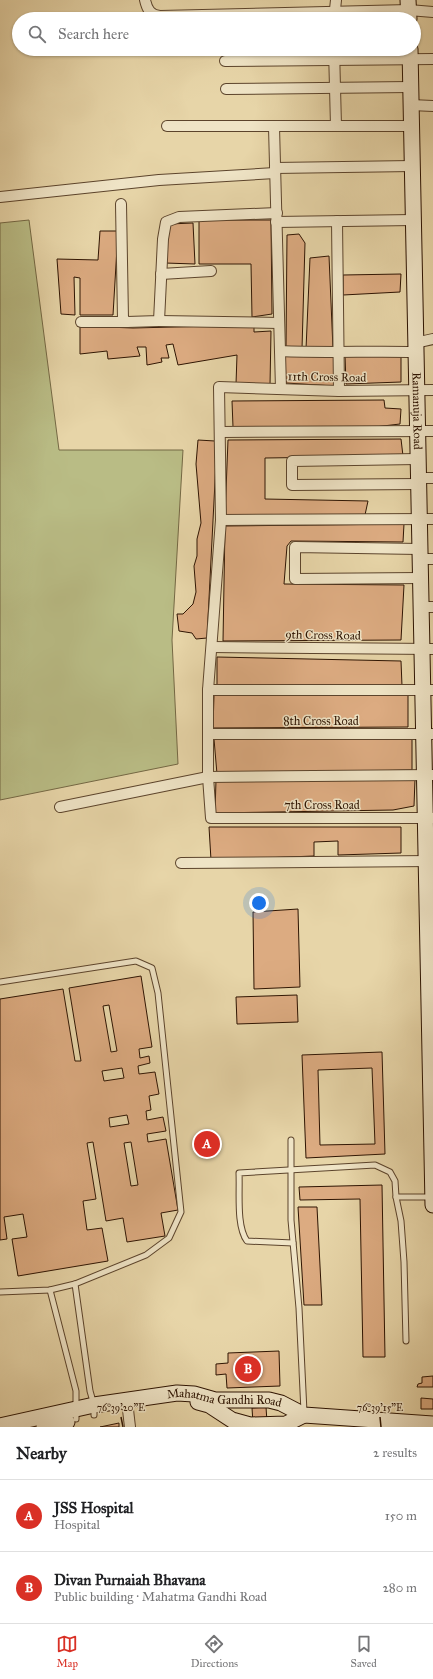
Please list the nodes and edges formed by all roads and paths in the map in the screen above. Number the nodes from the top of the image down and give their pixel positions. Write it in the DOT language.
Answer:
graph roads {
  1 [pos="145,0"];
  2 [pos="336,0"];
  3 [pos="409,10"];
  4 [pos="151,12"];
  5 [pos="335,12"];
  6 [pos="379,12"];
  7 [pos="433,12"];
  8 [pos="334,56"];
  9 [pos="385,56"];
  10 [pos="410,56"];
  11 [pos="419,56"];
  12 [pos="433,59"];
  13 [pos="334,60"];
  14 [pos="226,61"];
  15 [pos="410,87"];
  16 [pos="226,89"];
  17 [pos="336,89"];
  18 [pos="410,105"];
  19 [pos="433,106"];
  20 [pos="167,126"];
  21 [pos="274,126"];
  22 [pos="336,126"];
  23 [pos="411,126"];
  24 [pos="412,166"];
  25 [pos="275,170"];
  26 [pos="0,197"];
  27 [pos="121,204"];
  28 [pos="277,217"];
  29 [pos="413,220"];
  30 [pos="337,221"];
  31 [pos="211,271"];
  32 [pos="161,274"];
  33 [pos="159,321"];
  34 [pos="81,322"];
  35 [pos="127,322"];
  36 [pos="279,322"];
  37 [pos="433,339"];
  38 [pos="415,348"];
  39 [pos="280,351"];
  40 [pos="339,351"];
  41 [pos="281,389"];
  42 [pos="433,390"];
  43 [pos="339,391"];
  44 [pos="416,391"];
  45 [pos="417,431"];
  46 [pos="433,431"];
  47 [pos="220,432"];
  48 [pos="418,459"];
  49 [pos="433,478"];
  50 [pos="418,481"];
  51 [pos="426,519"];
  52 [pos="220,520"];
  53 [pos="424,556"];
  54 [pos="420,578"];
  55 [pos="427,607"];
  56 [pos="212,647"];
  57 [pos="427,649"];
  58 [pos="208,690"];
  59 [pos="427,690"];
  60 [pos="208,734"];
  61 [pos="428,734"];
  62 [pos="428,775"];
  63 [pos="208,777"];
  64 [pos="60,807"];
  65 [pos="429,818"];
  66 [pos="429,861"];
  67 [pos="181,863"];
  68 [pos="430,903"];
  69 [pos="430,938"];
  70 [pos="430,968"];
  71 [pos="0,982"];
  72 [pos="431,1044"];
  73 [pos="432,1082"];
  74 [pos="432,1113"];
  75 [pos="291,1140"];
  76 [pos="432,1147"];
  77 [pos="290,1170"];
  78 [pos="433,1197"];
  79 [pos="396,1198"];
  80 [pos="433,1205"];
  81 [pos="293,1243"];
  82 [pos="75,1284"];
  83 [pos="50,1290"];
  84 [pos="0,1292"];
  85 [pos="406,1341"];
  86 [pos="127,1405"];
  87 [pos="94,1410"];
  88 [pos="76,1414"];
  89 [pos="304,1421"];
  90 [pos="433,1424"];
  91 [pos="0,1426"];
  92 [pos="44,1427"];
  93 [pos="130,1427"];
  1 -- 4 [label="street"];
  2 -- 5 [label="street"];
  3 -- 6 [label="street"];
  3 -- 7 [label="street"];
  8 -- 13 [label="street"];
  9 -- 13 [label="street"];
  10 -- 15 [label="street, Ramanuja Road"];
  11 -- 12 [label="street"];
  13 -- 14 [label="street"];
  13 -- 17 [label="street"];
  15 -- 17 [label="street"];
  15 -- 18 [label="street, Ramanuja Road"];
  16 -- 17 [label="street"];
  17 -- 22 [label="street"];
  18 -- 19 [label="street"];
  18 -- 23 [label="street, Ramanuja Road"];
  20 -- 21 [label="street"];
  21 -- 22 [label="street"];
  21 -- 25 [label="street"];
  22 -- 23 [label="street"];
  23 -- 24 [label="street, Ramanuja Road"];
  24 -- 25 [label="street"];
  24 -- 29 [label="street, Ramanuja Road"];
  25 -- 26 [label="street"];
  25 -- 28 [label="street"];
  27 -- 35 [label="street"];
  28 -- 30 [label="street"];
  28 -- 32 [label="street"];
  28 -- 36 [label="street"];
  29 -- 30 [label="street"];
  29 -- 38 [label="street, Ramanuja Road"];
  30 -- 40 [label="street"];
  31 -- 32 [label="street"];
  32 -- 33 [label="street"];
  33 -- 35 [label="street"];
  33 -- 36 [label="street"];
  34 -- 35 [label="street"];
  36 -- 39 [label="street"];
  37 -- 38 [label="street"];
  38 -- 40 [label="street"];
  38 -- 44 [label="street, Ramanuja Road"];
  39 -- 40 [label="street"];
  39 -- 41 [label="street"];
  40 -- 43 [label="street"];
  41 -- 43 [label="street, 11th Cross Road"];
  41 -- 47 [label="street, 11th Cross Road"];
  42 -- 44 [label="street, 11th Cross Road"];
  43 -- 44 [label="street, 11th Cross Road"];
  44 -- 45 [label="street, Ramanuja Road"];
  45 -- 46 [label="street"];
  45 -- 47 [label="street"];
  45 -- 48 [label="street, Ramanuja Road"];
  47 -- 52 [label="street"];
  48 -- 50 [label="street, Ramanuja Road"];
  48 -- 50 [label="street"];
  49 -- 50 [label="street"];
  50 -- 51 [label="street, Ramanuja Road"];
  51 -- 52 [label="street"];
  51 -- 53 [label="street, Ramanuja Road"];
  52 -- 56 [label="street"];
  53 -- 54 [label="street, Ramanuja Road"];
  53 -- 54 [label="street"];
  54 -- 55 [label="street, Ramanuja Road"];
  55 -- 57 [label="street, Ramanuja Road"];
  56 -- 57 [label="street, 9th Cross Road"];
  56 -- 58 [label="street"];
  57 -- 59 [label="street, Ramanuja Road"];
  58 -- 59 [label="street"];
  58 -- 60 [label="street"];
  59 -- 61 [label="street, Ramanuja Road"];
  60 -- 61 [label="street, 8th Cross Road"];
  60 -- 63 [label="street"];
  61 -- 62 [label="street, Ramanuja Road"];
  62 -- 63 [label="street"];
  62 -- 65 [label="street, Ramanuja Road"];
  63 -- 64 [label="street"];
  63 -- 65 [label="street, 7th Cross Road"];
  65 -- 66 [label="street, Ramanuja Road"];
  66 -- 67 [label="street"];
  66 -- 68 [label="street, Ramanuja Road"];
  68 -- 69 [label="street, Ramanuja Road"];
  69 -- 70 [label="street, Ramanuja Road"];
  70 -- 72 [label="street, Ramanuja Road"];
  71 -- 82 [label="lane"];
  72 -- 73 [label="street, Ramanuja Road"];
  73 -- 74 [label="street, Ramanuja Road"];
  74 -- 76 [label="street, Ramanuja Road"];
  75 -- 77 [label="lane"];
  76 -- 78 [label="street, Ramanuja Road"];
  77 -- 79 [label="lane"];
  77 -- 81 [label="lane"];
  77 -- 81 [label="lane"];
  78 -- 79 [label="lane"];
  78 -- 80 [label="street, Ramanuja Road"];
  79 -- 85 [label="lane"];
  81 -- 89 [label="lane"];
  82 -- 83 [label="lane"];
  82 -- 87 [label="lane"];
  83 -- 84 [label="lane"];
  83 -- 88 [label="lane"];
  86 -- 87 [label="street, Mahatma Gandhi Road"];
  86 -- 89 [label="street, Mahatma Gandhi Road"];
  86 -- 89 [label="street, Mahatma Gandhi Road"];
  86 -- 93 [label="street"];
  87 -- 88 [label="street, Mahatma Gandhi Road"];
  88 -- 91 [label="street, Mahatma Gandhi Road"];
  88 -- 92 [label="street, Mahatma Gandhi Road"];
  89 -- 90 [label="street, Mahatma Gandhi Road"];
}
